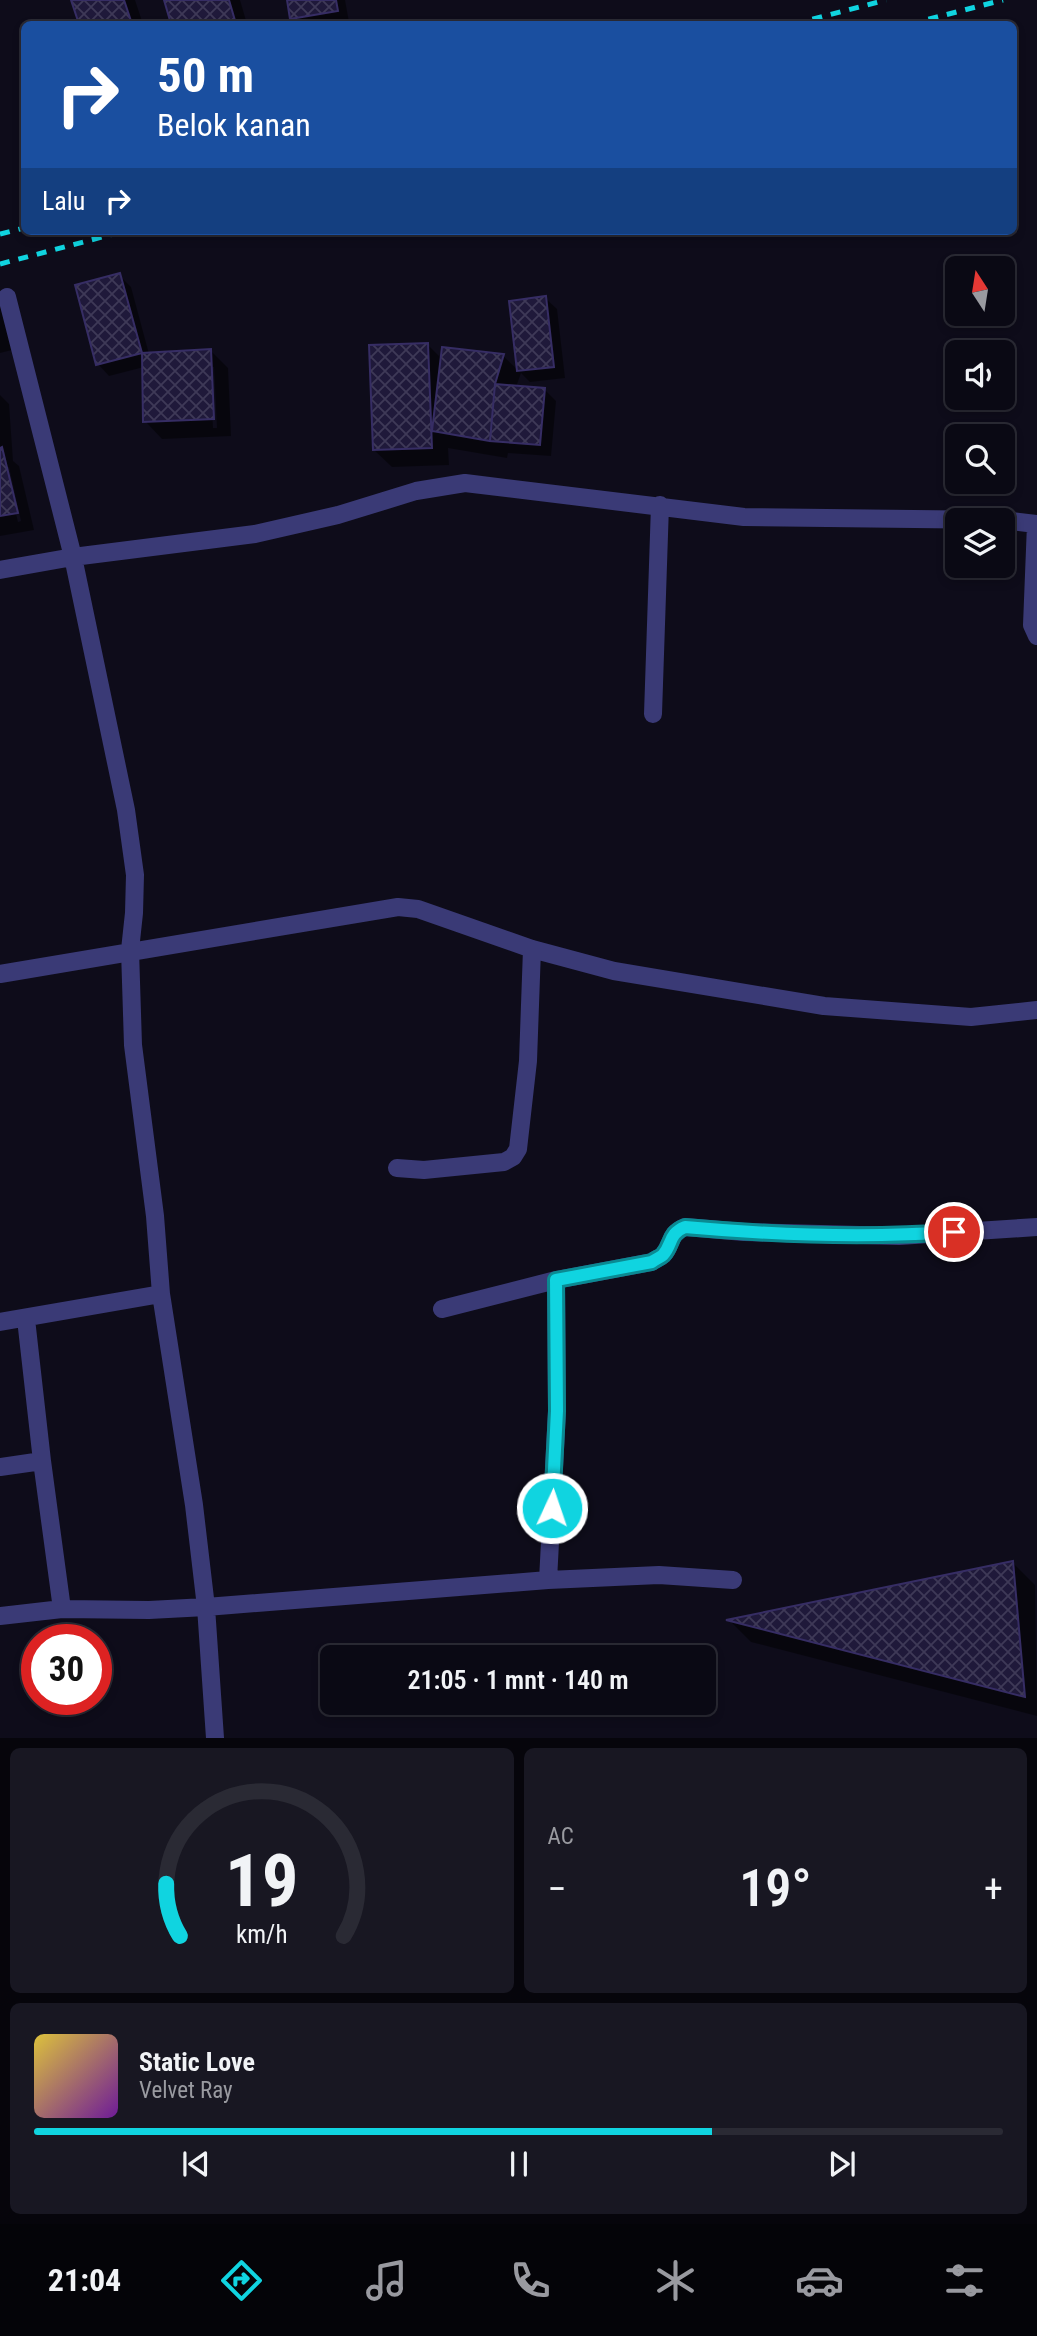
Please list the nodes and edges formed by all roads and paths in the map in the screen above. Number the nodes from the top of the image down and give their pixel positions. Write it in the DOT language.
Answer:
graph roads {
  1 [pos="7,297"];
  2 [pos="660,505"];
  3 [pos="1037,515"];
  4 [pos="945,519"];
  5 [pos="1015,522"];
  6 [pos="1036,524"];
  7 [pos="73,557"];
  8 [pos="0,570"];
  9 [pos="1035,629"];
  10 [pos="653,714"];
  11 [pos="532,949"];
  12 [pos="130,950"];
  13 [pos="0,974"];
  14 [pos="1037,1010"];
  15 [pos="397,1168"];
  16 [pos="1037,1227"];
  17 [pos="556,1280"];
  18 [pos="161,1294"];
  19 [pos="442,1309"];
  20 [pos="26,1319"];
  21 [pos="0,1322"];
  22 [pos="42,1461"];
  23 [pos="0,1467"];
  24 [pos="548,1580"];
  25 [pos="733,1580"];
  26 [pos="206,1606"];
  27 [pos="62,1609"];
  28 [pos="0,1616"];
  29 [pos="215,1738"];
  1 -- 7 [label="street"];
  2 -- 4 [label="street"];
  2 -- 7 [label="street"];
  2 -- 10 [label="street"];
  3 -- 6 [label="street"];
  5 -- 6 [label="street"];
  6 -- 9 [label="street"];
  7 -- 8 [label="street"];
  7 -- 12 [label="street"];
  11 -- 12 [label="street"];
  11 -- 14 [label="street"];
  11 -- 15 [label="street"];
  12 -- 13 [label="street"];
  12 -- 18 [label="street"];
  16 -- 17 [label="street"];
  17 -- 19 [label="street"];
  17 -- 24 [label="street"];
  18 -- 20 [label="street"];
  18 -- 26 [label="street"];
  20 -- 21 [label="street"];
  20 -- 22 [label="street"];
  22 -- 23 [label="street"];
  22 -- 27 [label="street"];
  24 -- 25 [label="street"];
  24 -- 26 [label="street"];
  26 -- 27 [label="street"];
  26 -- 29 [label="street"];
  27 -- 28 [label="street"];
}
